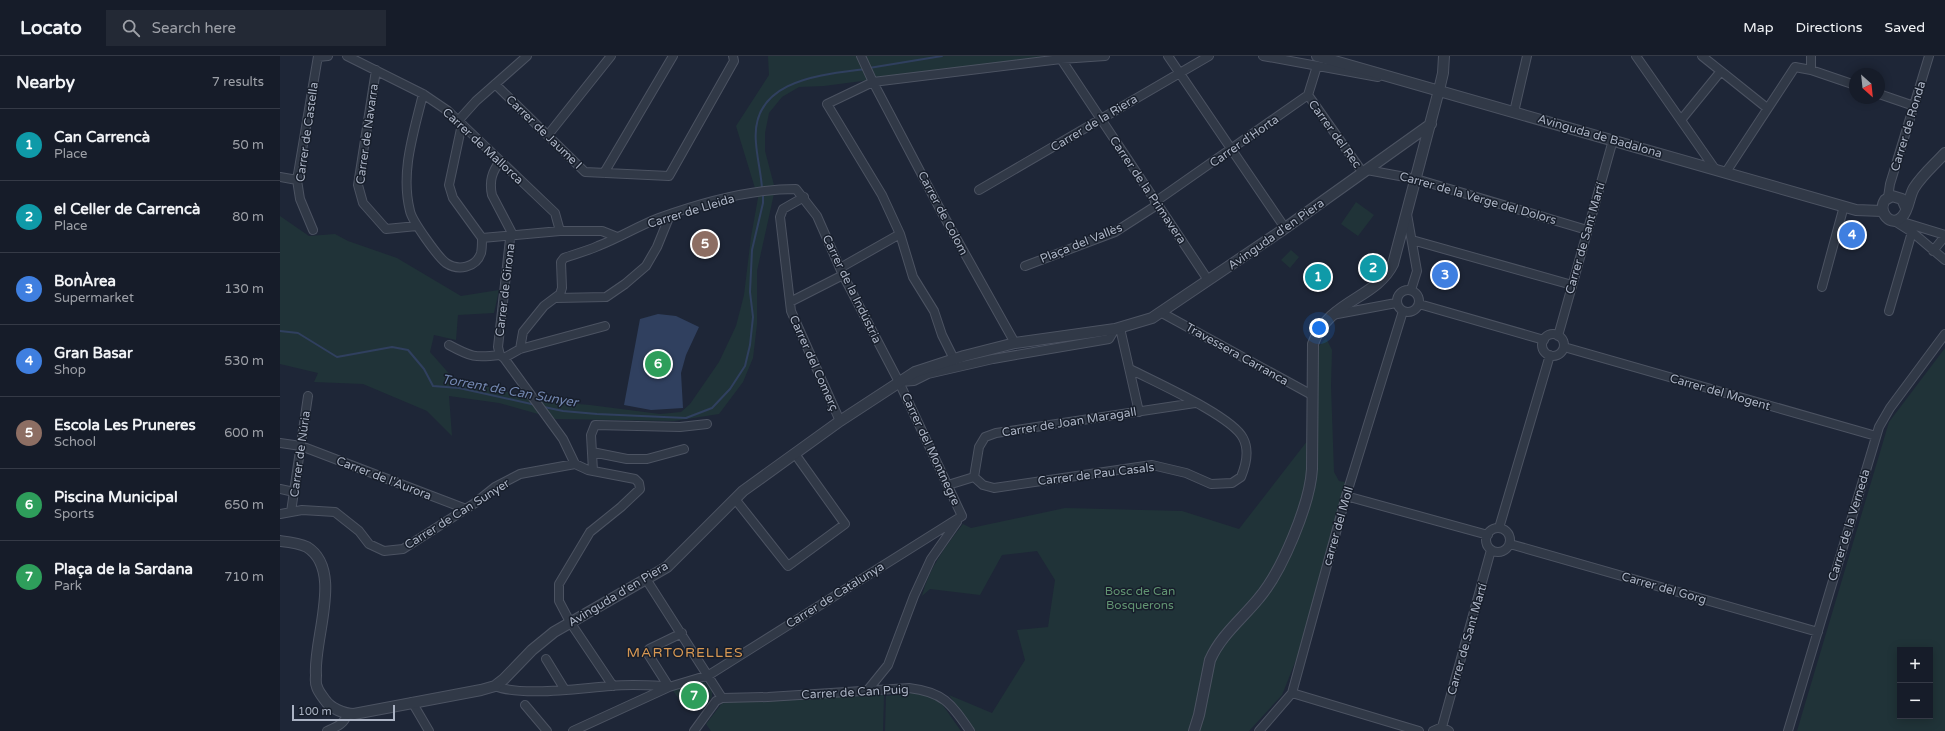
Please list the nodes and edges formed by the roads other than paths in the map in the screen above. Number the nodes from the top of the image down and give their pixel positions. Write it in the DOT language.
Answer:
graph roads {
  1 [pos="328,56"];
  2 [pos="347,56"];
  3 [pos="527,56"];
  4 [pos="611,56"];
  5 [pos="673,56"];
  6 [pos="734,56"];
  7 [pos="861,56"];
  8 [pos="1105,56"];
  9 [pos="1168,56"];
  10 [pos="1209,56"];
  11 [pos="1263,56"];
  12 [pos="1318,56"];
  13 [pos="1444,56"];
  14 [pos="1526,56"];
  15 [pos="1636,56"];
  16 [pos="1702,56"];
  17 [pos="1811,56"];
  18 [pos="1929,56"];
  19 [pos="318,57"];
  20 [pos="1061,59"];
  21 [pos="1317,66"];
  22 [pos="376,70"];
  23 [pos="1811,70"];
  24 [pos="1721,71"];
  25 [pos="1180,72"];
  26 [pos="873,82"];
  27 [pos="495,84"];
  28 [pos="1414,84"];
  29 [pos="1849,84"];
  30 [pos="1439,90"];
  31 [pos="423,94"];
  32 [pos="1308,95"];
  33 [pos="1885,96"];
  34 [pos="1914,106"];
  35 [pos="1768,108"];
  36 [pos="1514,112"];
  37 [pos="1100,119"];
  38 [pos="1681,120"];
  39 [pos="460,122"];
  40 [pos="1431,124"];
  41 [pos="548,135"];
  42 [pos="1613,140"];
  43 [pos="1233,149"];
  44 [pos="1945,153"];
  45 [pos="500,161"];
  46 [pos="1715,169"];
  47 [pos="1365,171"];
  48 [pos="1726,172"];
  49 [pos="604,173"];
  50 [pos="280,177"];
  51 [pos="1416,179"];
  52 [pos="297,180"];
  53 [pos="1914,188"];
  54 [pos="979,190"];
  55 [pos="804,197"];
  56 [pos="1893,197"];
  57 [pos="1156,203"];
  58 [pos="1844,206"];
  59 [pos="1882,211"];
  60 [pos="1407,214"];
  61 [pos="670,215"];
  62 [pos="1902,217"];
  63 [pos="417,226"];
  64 [pos="1285,228"];
  65 [pos="313,230"];
  66 [pos="1587,230"];
  67 [pos="560,231"];
  68 [pos="1912,232"];
  69 [pos="900,234"];
  70 [pos="513,235"];
  71 [pos="1945,235"];
  72 [pos="617,237"];
  73 [pos="482,238"];
  74 [pos="1412,240"];
  75 [pos="1933,250"];
  76 [pos="1945,260"];
  77 [pos="1025,266"];
  78 [pos="841,272"];
  79 [pos="1208,280"];
  80 [pos="1572,285"];
  81 [pos="1822,287"];
  82 [pos="1411,290"];
  83 [pos="556,298"];
  84 [pos="790,302"];
  85 [pos="1396,303"];
  86 [pos="1419,304"];
  87 [pos="1889,311"];
  88 [pos="1403,312"];
  89 [pos="1162,313"];
  90 [pos="1332,315"];
  91 [pos="605,326"];
  92 [pos="1945,326"];
  93 [pos="1119,331"];
  94 [pos="1944,335"];
  95 [pos="1558,336"];
  96 [pos="1544,340"];
  97 [pos="1015,343"];
  98 [pos="449,345"];
  99 [pos="1564,347"];
  100 [pos="520,349"];
  101 [pos="1550,355"];
  102 [pos="502,357"];
  103 [pos="953,359"];
  104 [pos="1130,369"];
  105 [pos="943,371"];
  106 [pos="899,382"];
  107 [pos="1312,395"];
  108 [pos="308,396"];
  109 [pos="1194,403"];
  110 [pos="1139,412"];
  111 [pos="840,421"];
  112 [pos="707,424"];
  113 [pos="1876,436"];
  114 [pos="280,443"];
  115 [pos="301,446"];
  116 [pos="684,449"];
  117 [pos="592,452"];
  118 [pos="795,454"];
  119 [pos="575,464"];
  120 [pos="593,471"];
  121 [pos="974,476"];
  122 [pos="948,485"];
  123 [pos="280,489"];
  124 [pos="294,492"];
  125 [pos="1346,496"];
  126 [pos="735,499"];
  127 [pos="466,509"];
  128 [pos="291,512"];
  129 [pos="280,514"];
  130 [pos="962,516"];
  131 [pos="1499,528"];
  132 [pos="1488,535"];
  133 [pos="280,541"];
  134 [pos="1510,544"];
  135 [pos="1491,550"];
  136 [pos="646,579"];
  137 [pos="570,622"];
  138 [pos="1818,632"];
  139 [pos="682,633"];
  140 [pos="546,659"];
  141 [pos="708,675"];
  142 [pos="495,686"];
  143 [pos="613,686"];
  144 [pos="669,687"];
  145 [pos="564,690"];
  146 [pos="867,691"];
  147 [pos="1292,693"];
  148 [pos="722,698"];
  149 [pos="412,702"];
  150 [pos="525,705"];
  151 [pos="347,714"];
  152 [pos="698,729"];
  153 [pos="1446,729"];
  154 [pos="427,730"];
  155 [pos="327,731"];
  156 [pos="547,731"];
  157 [pos="573,731"];
  158 [pos="970,731"];
  159 [pos="1194,731"];
  160 [pos="1259,731"];
  161 [pos="1419,731"];
  162 [pos="1433,731"];
  163 [pos="1788,731"];
  1 -- 19 [label="street"];
  2 -- 22 [label="street, Carrer de Mallorca"];
  3 -- 27 [label="street"];
  4 -- 41 [label="street"];
  5 -- 49 [label="street"];
  6 -- 49 [label="street, Carrer de Jaume I"];
  7 -- 26 [label="street, Carrer de Colom"];
  8 -- 20 [label="street"];
  9 -- 25 [label="street"];
  10 -- 25 [label="street, Carrer de la Riera"];
  11 -- 21 [label="street"];
  12 -- 28 [label="street, Avinguda de Badalona"];
  13 -- 30 [label="street"];
  14 -- 36 [label="street"];
  15 -- 38 [label="street"];
  16 -- 24 [label="street"];
  17 -- 23 [label="street"];
  18 -- 34 [label="street, Carrer de Ronda"];
  19 -- 52 [label="street, Carrer de Castella"];
  20 -- 26 [label="street"];
  20 -- 37 [label="street, Carrer de la Primavera"];
  21 -- 28 [label="street"];
  21 -- 32 [label="street"];
  22 -- 31 [label="street, Carrer de Mallorca"];
  22 -- 63 [label="street, Carrer de Navarra"];
  23 -- 29 [label="street"];
  23 -- 35 [label="street"];
  24 -- 35 [label="street"];
  24 -- 38 [label="street"];
  25 -- 37 [label="street, Carrer de la Riera"];
  25 -- 43 [label="street"];
  26 -- 69 [label="street"];
  26 -- 97 [label="street, Carrer de Colom"];
  27 -- 39 [label="street"];
  27 -- 41 [label="street, Carrer de Jaume I"];
  28 -- 30 [label="street, Avinguda de Badalona"];
  30 -- 36 [label="street, Avinguda de Badalona"];
  30 -- 40 [label="street"];
  31 -- 39 [label="street, Carrer de Mallorca"];
  31 -- 63 [label="street"];
  32 -- 43 [label="street, Carrer d'Horta"];
  32 -- 47 [label="street, Carrer del Rec"];
  33 -- 34 [label="street"];
  34 -- 56 [label="street, Carrer de Ronda"];
  35 -- 48 [label="street"];
  36 -- 42 [label="street, Avinguda de Badalona"];
  37 -- 54 [label="street, Carrer de la Riera"];
  37 -- 57 [label="street, Carrer de la Primavera"];
  38 -- 46 [label="street"];
  39 -- 45 [label="street, Carrer de Mallorca"];
  39 -- 73 [label="street"];
  40 -- 47 [label="street, Avinguda d'en Piera"];
  40 -- 51 [label="street"];
  41 -- 49 [label="street, Carrer de Jaume I"];
  42 -- 46 [label="street, Avinguda de Badalona"];
  42 -- 66 [label="street, Carrer de Sant Martí"];
  43 -- 57 [label="street, Carrer d'Horta"];
  43 -- 64 [label="street"];
  44 -- 53 [label="street"];
  45 -- 67 [label="street, Carrer de Mallorca"];
  45 -- 70 [label="street, Carrer de Girona"];
  46 -- 48 [label="street, Avinguda de Badalona"];
  47 -- 51 [label="street, Carrer de la Verge del Dolors"];
  47 -- 64 [label="street, Avinguda d'en Piera"];
  48 -- 58 [label="street, Avinguda de Badalona"];
  50 -- 52 [label="street"];
  51 -- 60 [label="street"];
  51 -- 66 [label="street, Carrer de la Verge del Dolors"];
  52 -- 65 [label="street, Carrer de Castella"];
  53 -- 56 [label="street"];
  53 -- 62 [label="street"];
  55 -- 61 [label="street, Carrer de Lleida"];
  55 -- 78 [label="street, Carrer de la Indústria"];
  55 -- 84 [label="street, Carrer del Comerç"];
  56 -- 59 [label="street"];
  56 -- 62 [label="street"];
  57 -- 77 [label="street, Plaça del Vallès"];
  57 -- 79 [label="street, Carrer de la Primavera"];
  58 -- 59 [label="street, Avinguda de Badalona"];
  58 -- 81 [label="street"];
  59 -- 62 [label="street"];
  60 -- 74 [label="street"];
  60 -- 90 [label="street"];
  61 -- 72 [label="street, Carrer de Lleida"];
  61 -- 83 [label="street"];
  62 -- 68 [label="street"];
  62 -- 68 [label="street"];
  62 -- 71 [label="street"];
  63 -- 73 [label="street"];
  64 -- 79 [label="street, Avinguda d'en Piera"];
  66 -- 80 [label="street, Carrer de Sant Martí"];
  67 -- 70 [label="street"];
  67 -- 72 [label="street"];
  68 -- 75 [label="street"];
  68 -- 87 [label="street"];
  69 -- 78 [label="street"];
  69 -- 103 [label="street"];
  70 -- 73 [label="street"];
  70 -- 102 [label="street, Carrer de Girona"];
  71 -- 75 [label="street"];
  72 -- 83 [label="street, Carrer de Lleida"];
  74 -- 80 [label="street"];
  74 -- 82 [label="street"];
  75 -- 76 [label="street"];
  78 -- 84 [label="street"];
  78 -- 106 [label="street, Carrer de la Indústria"];
  79 -- 89 [label="street, Avinguda d'en Piera"];
  80 -- 95 [label="street, Carrer de Sant Martí"];
  82 -- 85 [label="street"];
  82 -- 86 [label="street"];
  83 -- 100 [label="street"];
  84 -- 111 [label="street, Carrer del Comerç"];
  85 -- 88 [label="street"];
  85 -- 90 [label="street"];
  86 -- 88 [label="street"];
  86 -- 96 [label="street"];
  88 -- 125 [label="street, carrer del Moll"];
  89 -- 93 [label="street, Avinguda d'en Piera"];
  89 -- 107 [label="street, Travessera Carranca"];
  90 -- 107 [label="street"];
  91 -- 100 [label="street"];
  92 -- 94 [label="street, Carrer de la Verneda"];
  93 -- 97 [label="street, Avinguda d'en Piera"];
  93 -- 104 [label="street"];
  93 -- 105 [label="street, Avinguda d'en Piera"];
  94 -- 113 [label="street, Carrer de la Verneda"];
  95 -- 96 [label="street"];
  95 -- 99 [label="street"];
  96 -- 101 [label="street"];
  97 -- 103 [label="street, Avinguda d'en Piera"];
  98 -- 102 [label="street"];
  99 -- 101 [label="street"];
  99 -- 113 [label="street, Carrer del Mogent"];
  100 -- 102 [label="street"];
  101 -- 131 [label="street"];
  102 -- 119 [label="street"];
  103 -- 105 [label="street"];
  103 -- 106 [label="street, Avinguda d'en Piera"];
  104 -- 109 [label="street"];
  104 -- 110 [label="street"];
  105 -- 106 [label="street, Avinguda d'en Piera"];
  106 -- 111 [label="street, Avinguda d'en Piera"];
  106 -- 122 [label="street, Carrer del Montnegre"];
  107 -- 159 [label="street"];
  108 -- 115 [label="street, Carrer de Núria"];
  109 -- 110 [label="street, Carrer de Joan Maragall"];
  109 -- 121 [label="street, Carrer de Pau Casals"];
  110 -- 121 [label="street, Carrer de Joan Maragall"];
  111 -- 118 [label="street, Avinguda d'en Piera"];
  112 -- 117 [label="street"];
  113 -- 138 [label="street, Carrer de la Verneda"];
  114 -- 115 [label="street, Carrer de l'Aurora"];
  115 -- 124 [label="street, Carrer de Núria"];
  115 -- 127 [label="street, Carrer de l'Aurora"];
  116 -- 117 [label="street"];
  117 -- 120 [label="street"];
  118 -- 126 [label="street, Avinguda d'en Piera"];
  118 -- 126 [label="street"];
  119 -- 120 [label="street"];
  119 -- 127 [label="street, Carrer de Can Sunyer"];
  120 -- 137 [label="street"];
  121 -- 122 [label="street"];
  122 -- 130 [label="street, Carrer del Montnegre"];
  123 -- 124 [label="street"];
  124 -- 128 [label="street, Carrer de Núria"];
  125 -- 132 [label="street"];
  125 -- 147 [label="street, carrer del Moll"];
  126 -- 136 [label="street, Avinguda d'en Piera"];
  127 -- 128 [label="street, Carrer de Can Sunyer"];
  128 -- 129 [label="street, Carrer de Can Sunyer"];
  130 -- 141 [label="street, Carrer de Catalunya"];
  130 -- 146 [label="street"];
  131 -- 132 [label="street"];
  131 -- 134 [label="street"];
  132 -- 135 [label="street"];
  133 -- 151 [label="street"];
  134 -- 135 [label="street"];
  134 -- 138 [label="street, Carrer del Gorg"];
  135 -- 153 [label="street, Carrer de Sant Martí"];
  136 -- 137 [label="street, Avinguda d'en Piera"];
  136 -- 139 [label="street"];
  137 -- 142 [label="street, Avinguda d'en Piera"];
  137 -- 143 [label="street"];
  138 -- 163 [label="street, Carrer de la Verneda"];
  139 -- 141 [label="street"];
  139 -- 144 [label="street"];
  140 -- 145 [label="street"];
  141 -- 144 [label="street"];
  141 -- 148 [label="street"];
  142 -- 145 [label="street"];
  142 -- 149 [label="street, Avinguda d'en Piera"];
  143 -- 144 [label="street"];
  143 -- 145 [label="street"];
  144 -- 157 [label="street"];
  146 -- 148 [label="street, Carrer de Can Puig"];
  146 -- 158 [label="street, Carrer de Can Puig"];
  147 -- 160 [label="street, carrer del Moll"];
  147 -- 161 [label="street"];
  148 -- 152 [label="street"];
  149 -- 151 [label="street, Avinguda d'en Piera"];
  149 -- 154 [label="street"];
  150 -- 156 [label="street"];
  151 -- 155 [label="street"];
  153 -- 162 [label="street"];
}
